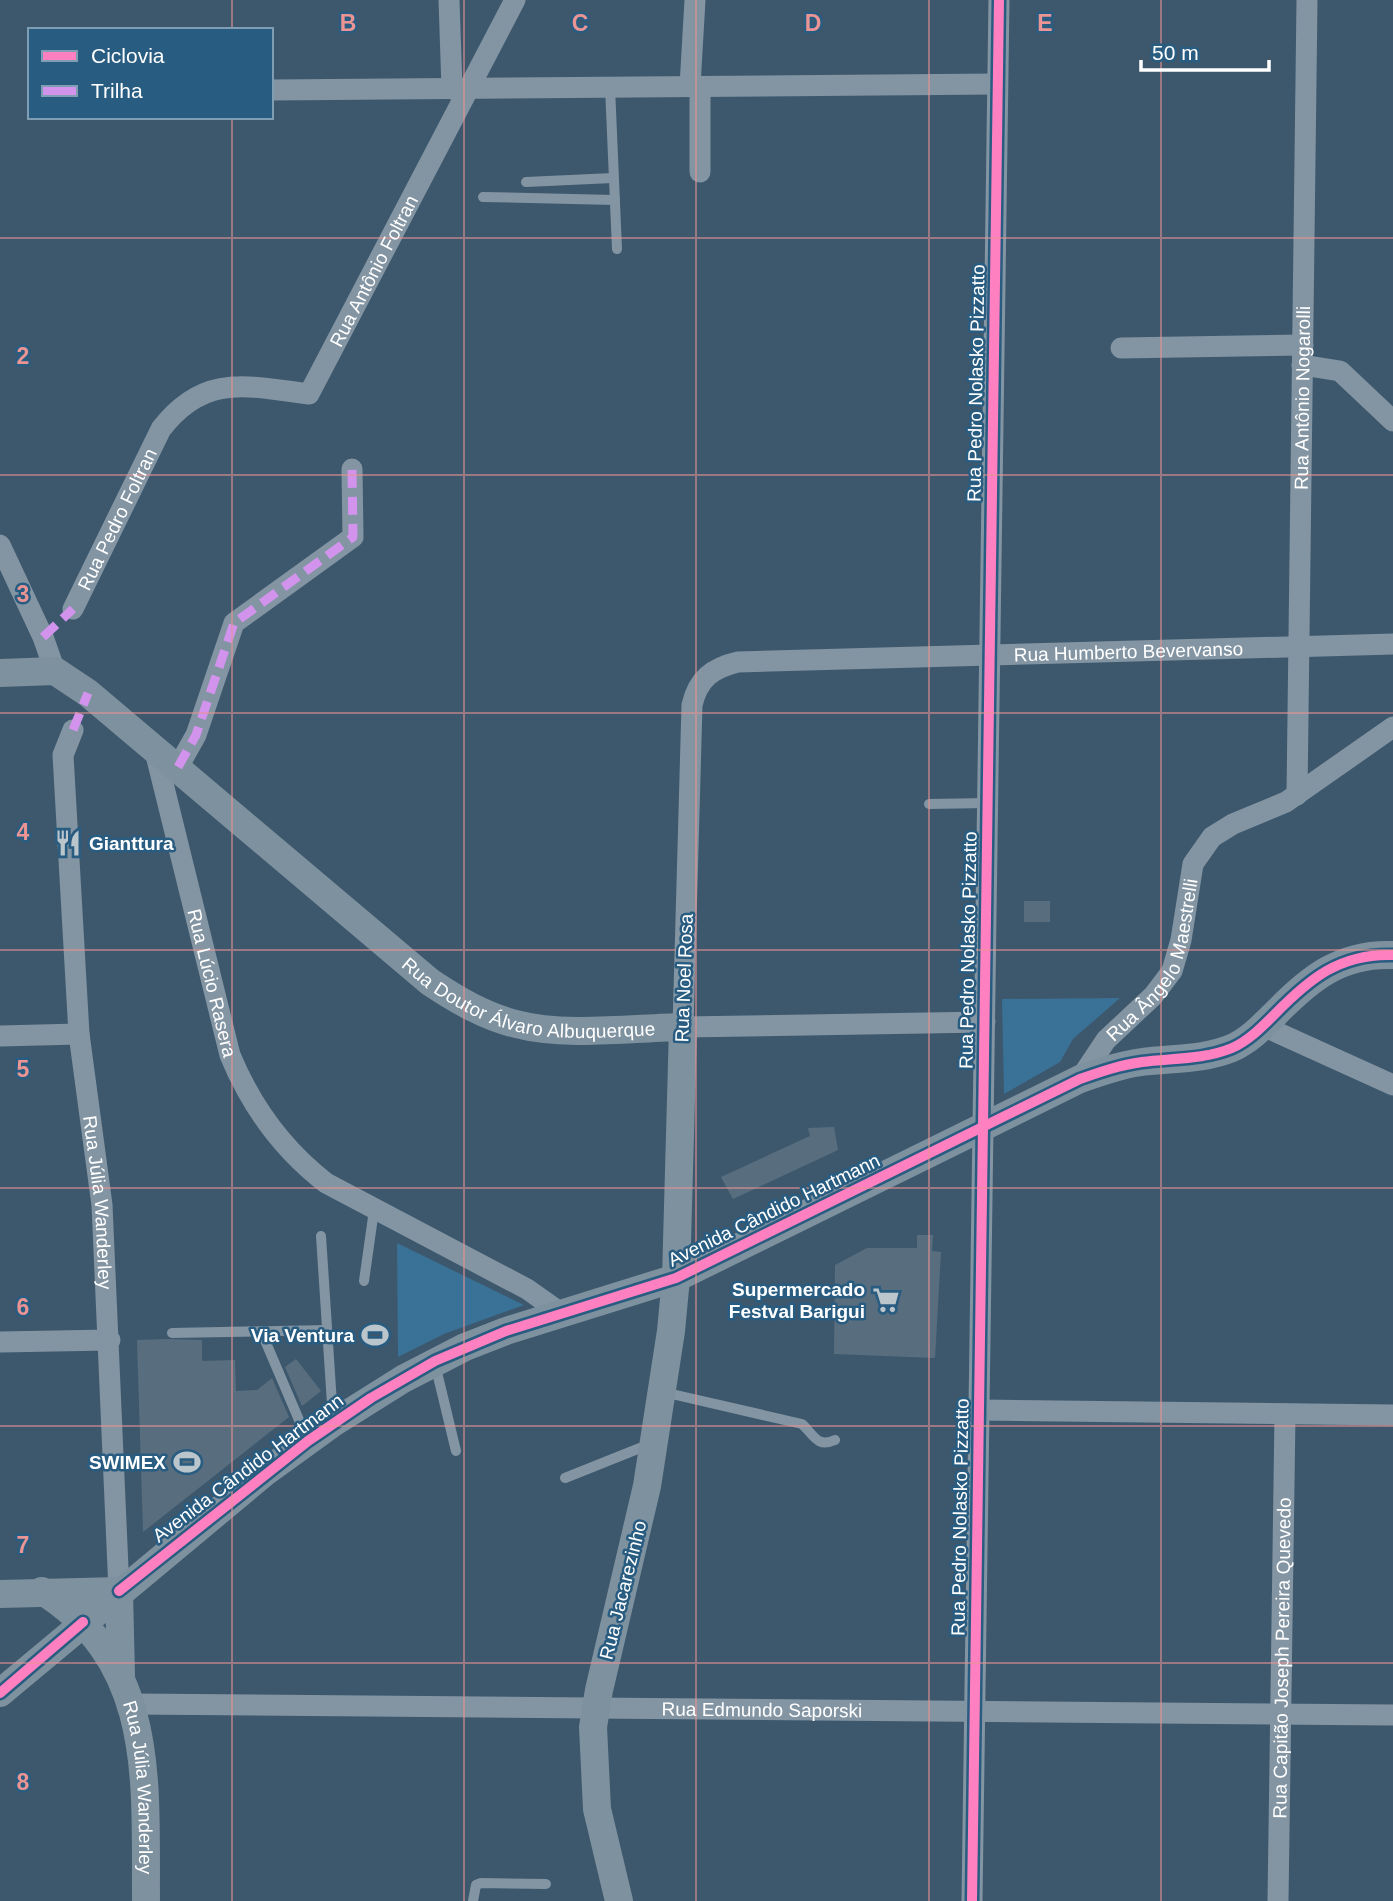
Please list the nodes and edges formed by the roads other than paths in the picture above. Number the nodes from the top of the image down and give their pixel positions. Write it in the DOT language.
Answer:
graph roads {
  1 [pos="449,0"];
  2 [pos="514,0"];
  3 [pos="695,0"];
  4 [pos="999,0"];
  5 [pos="1307,0"];
  6 [pos="998,84"];
  7 [pos="695,86"];
  8 [pos="610,87"];
  9 [pos="461,88"];
  10 [pos="273,90"];
  11 [pos="700,172"];
  12 [pos="613,178"];
  13 [pos="526,183"];
  14 [pos="483,197"];
  15 [pos="615,200"];
  16 [pos="617,249"];
  17 [pos="1121,348"];
  18 [pos="1302,355"];
  19 [pos="1393,421"];
  20 [pos="161,429"];
  21 [pos="352,469"];
  22 [pos="0,545"];
  23 [pos="73,609"];
  24 [pos="1393,644"];
  25 [pos="1299,647"];
  26 [pos="990,656"];
  27 [pos="55,671"];
  28 [pos="0,673"];
  29 [pos="701,681"];
  30 [pos="1393,727"];
  31 [pos="73,730"];
  32 [pos="154,747"];
  33 [pos="178,767"];
  34 [pos="1297,795"];
  35 [pos="988,803"];
  36 [pos="929,804"];
  37 [pos="1393,955"];
  38 [pos="985,1022"];
  39 [pos="1263,1026"];
  40 [pos="683,1027"];
  41 [pos="79,1034"];
  42 [pos="0,1036"];
  43 [pos="1080,1079"];
  44 [pos="1393,1085"];
  45 [pos="983,1128"];
  46 [pos="374,1210"];
  47 [pos="321,1236"];
  48 [pos="676,1278"];
  49 [pos="364,1281"];
  50 [pos="561,1313"];
  51 [pos="327,1330"];
  52 [pos="261,1331"];
  53 [pos="172,1333"];
  54 [pos="110,1340"];
  55 [pos="0,1342"];
  56 [pos="435,1361"];
  57 [pos="663,1392"];
  58 [pos="979,1410"];
  59 [pos="1285,1414"];
  60 [pos="1393,1415"];
  61 [pos="333,1423"];
  62 [pos="835,1440"];
  63 [pos="308,1441"];
  64 [pos="655,1441"];
  65 [pos="457,1451"];
  66 [pos="565,1478"];
  67 [pos="42,1591"];
  68 [pos="119,1591"];
  69 [pos="0,1594"];
  70 [pos="83,1622"];
  71 [pos="121,1677"];
  72 [pos="0,1693"];
  73 [pos="132,1704"];
  74 [pos="595,1708"];
  75 [pos="975,1712"];
  76 [pos="1280,1714"];
  77 [pos="1393,1715"];
  78 [pos="546,1884"];
  79 [pos="146,1901"];
  80 [pos="473,1901"];
  81 [pos="619,1901"];
  82 [pos="972,1901"];
  83 [pos="1278,1901"];
  1 -- 9 [label="street"];
  2 -- 9 [label="street, Rua Antônio Foltran"];
  3 -- 7 [label="street"];
  4 -- 6 [label="street, Rua Pedro Nolasko Pizzatto"];
  5 -- 18 [label="street, Rua Antônio Nogarolli"];
  6 -- 7 [label="street"];
  6 -- 26 [label="street, Rua Pedro Nolasko Pizzatto"];
  7 -- 8 [label="street"];
  7 -- 11 [label="street"];
  8 -- 9 [label="street"];
  8 -- 12 [label="lane"];
  9 -- 10 [label="street"];
  9 -- 20 [label="street, Rua Antônio Foltran"];
  12 -- 13 [label="lane"];
  12 -- 15 [label="lane"];
  14 -- 15 [label="lane"];
  15 -- 16 [label="lane"];
  17 -- 18 [label="street"];
  18 -- 19 [label="street"];
  18 -- 25 [label="street, Rua Antônio Nogarolli"];
  20 -- 23 [label="street, Rua Pedro Foltran"];
  21 -- 33 [label="street"];
  22 -- 27 [label="street"];
  24 -- 25 [label="street, Rua Humberto Bevervanso"];
  25 -- 26 [label="street, Rua Humberto Bevervanso"];
  25 -- 34 [label="street, Rua Antônio Nogarolli"];
  26 -- 29 [label="street, Rua Humberto Bevervanso"];
  26 -- 35 [label="street, Rua Pedro Nolasko Pizzatto"];
  27 -- 28 [label="main road"];
  27 -- 32 [label="main road"];
  29 -- 40 [label="street, Rua Noel Rosa"];
  30 -- 34 [label="street, Rua Ângelo Maestrelli"];
  31 -- 41 [label="street, Rua Júlia Wanderley"];
  32 -- 33 [label="main road, Rua Doutor Álvaro Albuquerque"];
  32 -- 46 [label="street, Rua Lúcio Rasera"];
  33 -- 40 [label="main road, Rua Doutor Álvaro Albuquerque"];
  34 -- 43 [label="street, Rua Ângelo Maestrelli"];
  35 -- 36 [label="lane"];
  35 -- 38 [label="street, Rua Pedro Nolasko Pizzatto"];
  37 -- 39 [label="main road, Avenida Cândido Hartmann"];
  38 -- 40 [label="street, Rua Doutor Álvaro Albuquerque"];
  38 -- 45 [label="street, Rua Pedro Nolasko Pizzatto"];
  39 -- 43 [label="main road, Avenida Cândido Hartmann"];
  39 -- 44 [label="street"];
  40 -- 48 [label="main road, Rua Noel Rosa"];
  41 -- 42 [label="street"];
  41 -- 54 [label="street, Rua Júlia Wanderley"];
  43 -- 45 [label="main road, Avenida Cândido Hartmann"];
  45 -- 48 [label="main road, Avenida Cândido Hartmann"];
  45 -- 58 [label="street, Rua Pedro Nolasko Pizzatto"];
  46 -- 49 [label="lane"];
  46 -- 50 [label="street, Rua Lúcio Rasera"];
  47 -- 51 [label="lane"];
  48 -- 50 [label="main road, Avenida Cândido Hartmann"];
  48 -- 57 [label="main road, Rua Jacarezinho"];
  50 -- 56 [label="main road, Avenida Cândido Hartmann"];
  51 -- 52 [label="lane"];
  51 -- 61 [label="lane"];
  52 -- 53 [label="lane"];
  52 -- 63 [label="lane"];
  54 -- 55 [label="street"];
  54 -- 68 [label="street, Rua Júlia Wanderley"];
  56 -- 61 [label="main road, Avenida Cândido Hartmann"];
  56 -- 65 [label="lane"];
  57 -- 62 [label="lane"];
  57 -- 64 [label="main road, Rua Jacarezinho"];
  58 -- 59 [label="street"];
  58 -- 75 [label="street, Rua Pedro Nolasko Pizzatto"];
  59 -- 60 [label="street"];
  59 -- 76 [label="street, Rua Capitão Joseph Pereira Quevedo"];
  61 -- 63 [label="main road, Avenida Cândido Hartmann"];
  63 -- 68 [label="main road, Avenida Cândido Hartmann"];
  64 -- 66 [label="lane"];
  64 -- 74 [label="main road, Rua Jacarezinho"];
  67 -- 68 [label="main road"];
  67 -- 69 [label="main road"];
  67 -- 70 [label="main road, Rua Júlia Wanderley"];
  68 -- 70 [label="main road, Avenida Cândido Hartmann"];
  68 -- 71 [label="main road, Rua Júlia Wanderley"];
  70 -- 71 [label="main road, Rua Júlia Wanderley"];
  70 -- 72 [label="main road, Avenida Cândido Hartmann"];
  71 -- 73 [label="main road, Rua Júlia Wanderley"];
  73 -- 74 [label="street, Rua Edmundo Saporski"];
  73 -- 79 [label="main road, Rua Júlia Wanderley"];
  74 -- 75 [label="street, Rua Edmundo Saporski"];
  74 -- 81 [label="main road, Rua Jacarezinho"];
  75 -- 76 [label="street, Rua Edmundo Saporski"];
  75 -- 82 [label="street, Rua Pedro Nolasko Pizzatto"];
  76 -- 77 [label="street, Rua Edmundo Saporski"];
  76 -- 83 [label="street, Rua Capitão Joseph Pereira Quevedo"];
  78 -- 80 [label="lane"];
}
